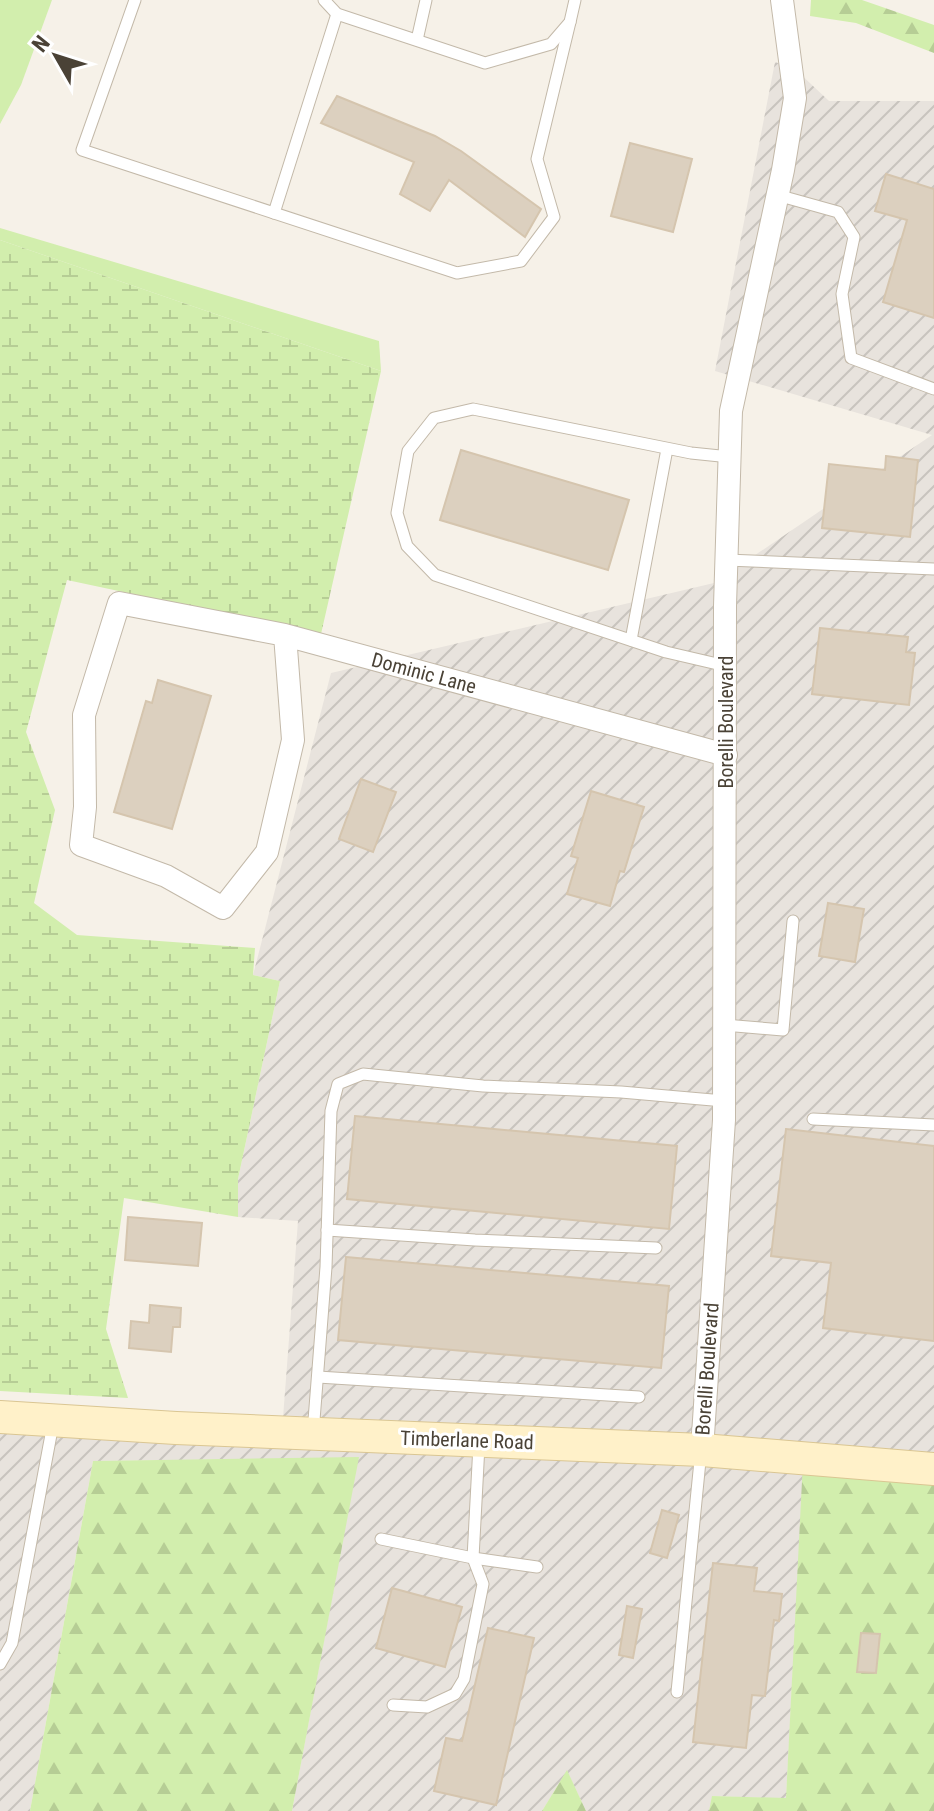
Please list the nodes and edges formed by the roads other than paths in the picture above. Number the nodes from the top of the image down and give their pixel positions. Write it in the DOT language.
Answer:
graph roads {
  1 [pos="135,0"];
  2 [pos="324,0"];
  3 [pos="426,0"];
  4 [pos="575,0"];
  5 [pos="782,0"];
  6 [pos="337,14"];
  7 [pos="570,22"];
  8 [pos="417,40"];
  9 [pos="777,195"];
  10 [pos="274,213"];
  11 [pos="934,389"];
  12 [pos="667,449"];
  13 [pos="730,457"];
  14 [pos="727,560"];
  15 [pos="934,569"];
  16 [pos="285,635"];
  17 [pos="631,640"];
  18 [pos="726,666"];
  19 [pos="726,755"];
  20 [pos="793,921"];
  21 [pos="724,1025"];
  22 [pos="724,1101"];
  23 [pos="813,1119"];
  24 [pos="934,1125"];
  25 [pos="327,1230"];
  26 [pos="656,1248"];
  27 [pos="318,1377"];
  28 [pos="639,1397"];
  29 [pos="0,1417"];
  30 [pos="54,1420"];
  31 [pos="313,1434"];
  32 [pos="479,1441"];
  33 [pos="702,1450"];
  34 [pos="934,1469"];
  35 [pos="381,1539"];
  36 [pos="473,1558"];
  37 [pos="537,1567"];
  38 [pos="0,1664"];
  39 [pos="677,1692"];
  40 [pos="393,1705"];
  1 -- 10 [label="lane"];
  2 -- 6 [label="lane"];
  3 -- 8 [label="lane"];
  4 -- 7 [label="lane"];
  5 -- 9 [label="street, Borelli Boulevard"];
  6 -- 8 [label="lane"];
  6 -- 10 [label="lane"];
  7 -- 8 [label="lane"];
  7 -- 10 [label="lane"];
  9 -- 11 [label="lane"];
  9 -- 13 [label="street, Borelli Boulevard"];
  12 -- 13 [label="lane"];
  12 -- 17 [label="lane"];
  12 -- 17 [label="lane"];
  13 -- 14 [label="street, Borelli Boulevard"];
  14 -- 15 [label="lane"];
  14 -- 18 [label="street, Borelli Boulevard"];
  16 -- 16 [label="street, Dominic Lane"];
  16 -- 19 [label="street, Dominic Lane"];
  17 -- 18 [label="lane"];
  18 -- 19 [label="street, Borelli Boulevard"];
  19 -- 21 [label="street, Borelli Boulevard"];
  20 -- 21 [label="lane"];
  21 -- 22 [label="street, Borelli Boulevard"];
  22 -- 25 [label="lane"];
  22 -- 33 [label="street, Borelli Boulevard"];
  23 -- 24 [label="lane"];
  25 -- 26 [label="lane"];
  25 -- 27 [label="lane"];
  27 -- 28 [label="lane"];
  27 -- 31 [label="lane"];
  29 -- 30 [label="street, Timberlane Road"];
  30 -- 31 [label="street, Timberlane Road"];
  30 -- 38 [label="lane"];
  31 -- 32 [label="street, Timberlane Road"];
  32 -- 33 [label="street, Timberlane Road"];
  32 -- 36 [label="lane"];
  33 -- 34 [label="street, Timberlane Road"];
  33 -- 39 [label="lane"];
  35 -- 36 [label="lane"];
  36 -- 37 [label="lane"];
  36 -- 40 [label="lane"];
}
